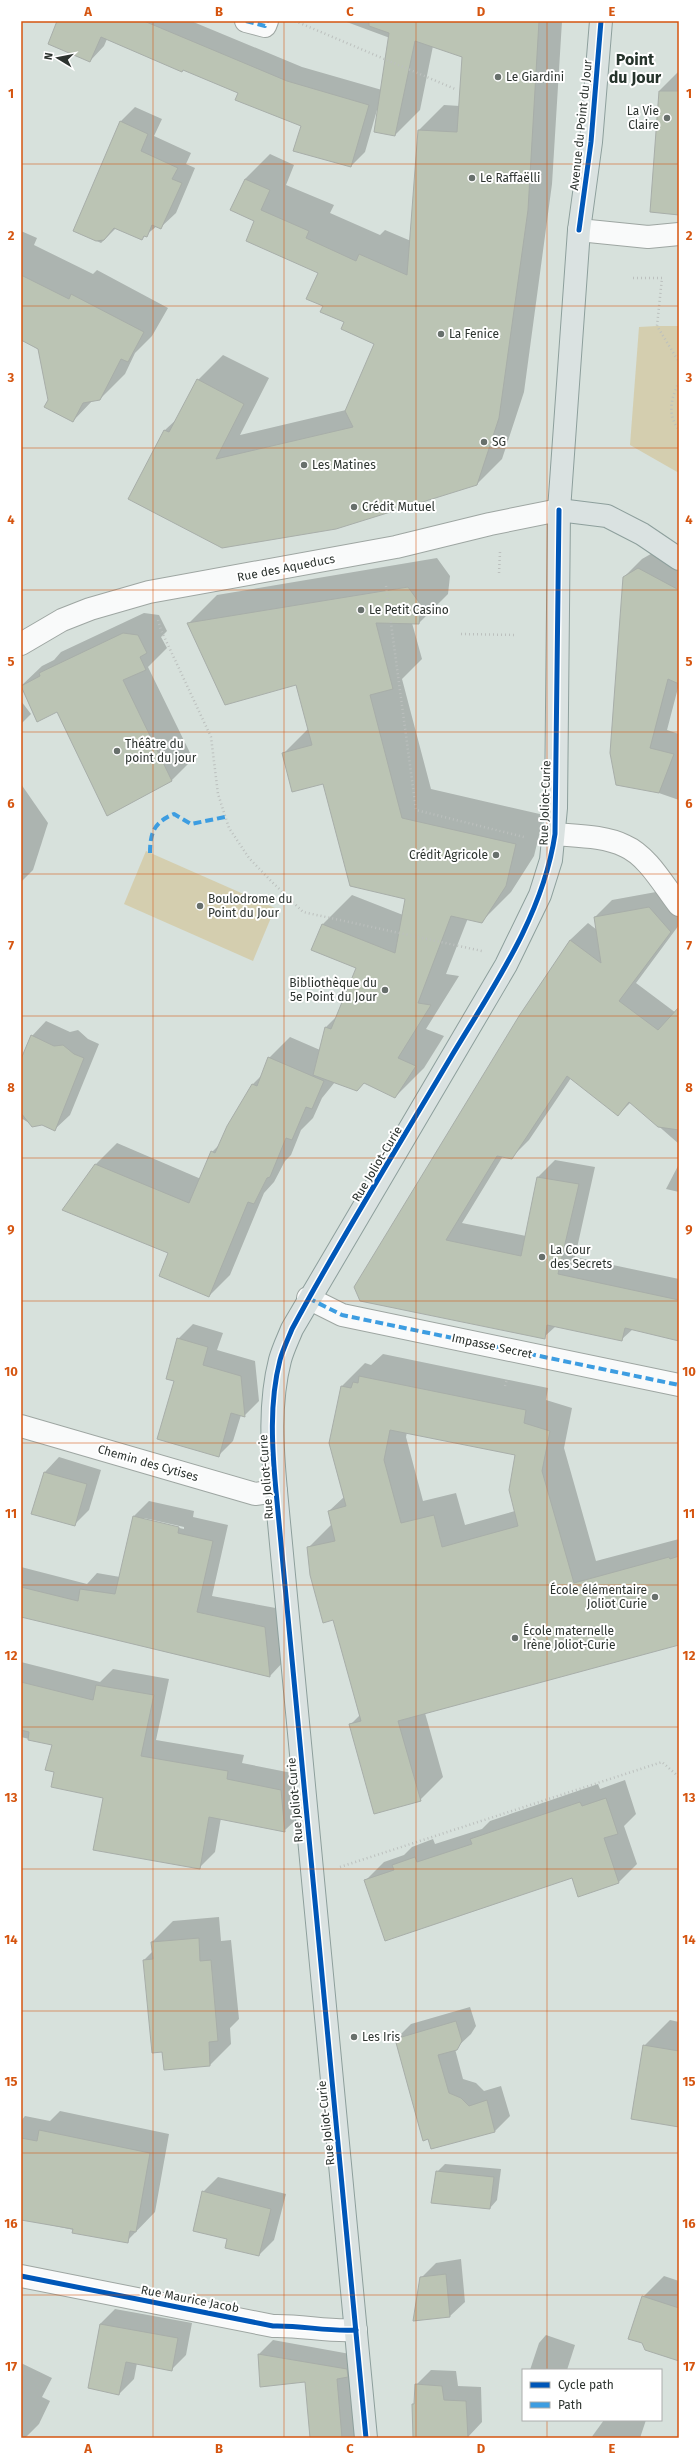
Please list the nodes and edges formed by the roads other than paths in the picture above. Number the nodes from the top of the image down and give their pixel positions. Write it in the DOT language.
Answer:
graph roads {
  1 [pos="246,21"];
  2 [pos="267,21"];
  3 [pos="601,21"];
  4 [pos="579,230"];
  5 [pos="679,234"];
  6 [pos="559,510"];
  7 [pos="679,558"];
  8 [pos="21,644"];
  9 [pos="556,834"];
  10 [pos="679,905"];
  11 [pos="308,1298"];
  12 [pos="679,1385"];
  13 [pos="21,1426"];
  14 [pos="276,1491"];
  15 [pos="21,2276"];
  16 [pos="356,2330"];
  17 [pos="366,2438"];
  1 -- 2 [label="street"];
  3 -- 4 [label="main road, Avenue du Point du Jour"];
  4 -- 5 [label="street"];
  4 -- 6 [label="main road, Avenue du Point du Jour"];
  6 -- 7 [label="main road"];
  6 -- 8 [label="street, Rue des Aqueducs"];
  6 -- 9 [label="main road, Rue Joliot-Curie"];
  9 -- 10 [label="street"];
  9 -- 11 [label="main road, Rue Joliot-Curie"];
  11 -- 12 [label="street, Impasse Secret"];
  11 -- 14 [label="main road, Rue Joliot-Curie"];
  13 -- 14 [label="street, Chemin des Cytises"];
  14 -- 16 [label="main road, Rue Joliot-Curie"];
  15 -- 16 [label="street, Rue Maurice Jacob"];
  16 -- 17 [label="main road, Rue Joliot-Curie"];
}
